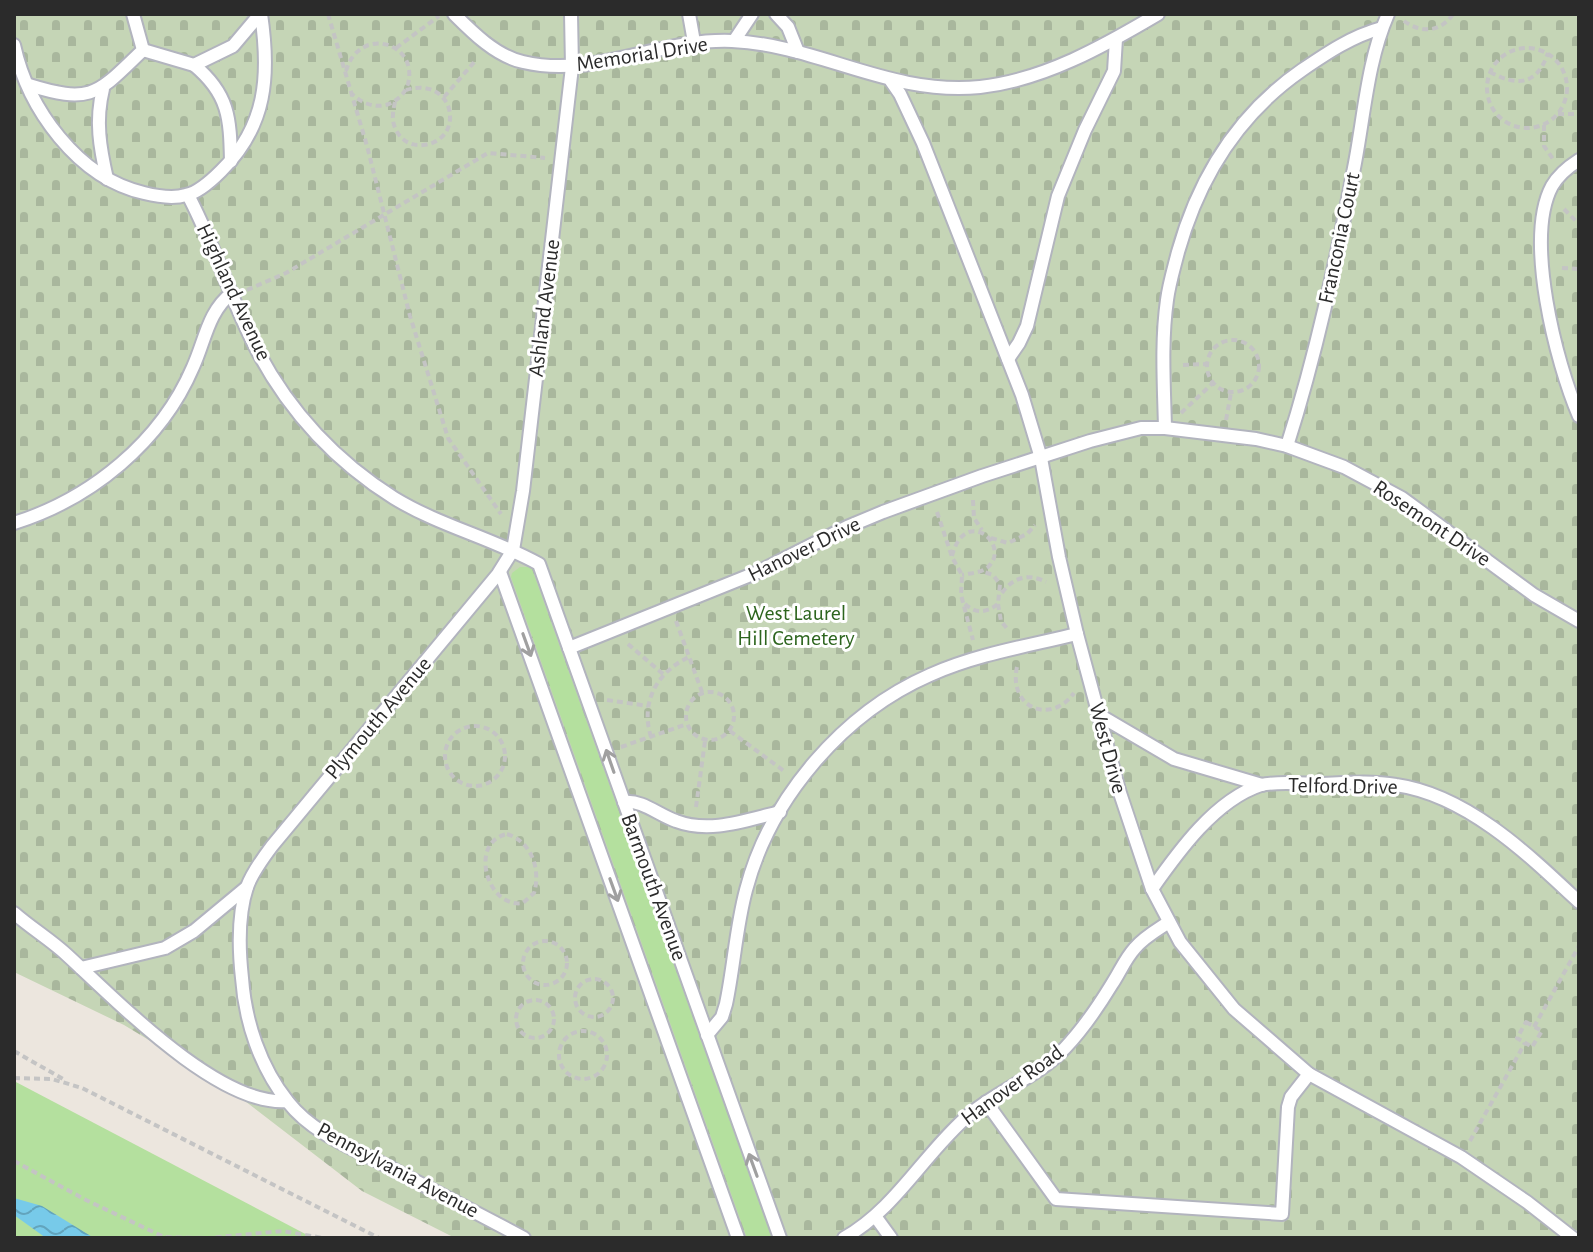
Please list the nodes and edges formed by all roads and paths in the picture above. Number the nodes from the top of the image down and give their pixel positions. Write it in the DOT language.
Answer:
graph roads {
  1 [pos="133,14"];
  2 [pos="261,14"];
  3 [pos="328,14"];
  4 [pos="441,14"];
  5 [pos="454,14"];
  6 [pos="571,14"];
  7 [pos="689,14"];
  8 [pos="752,14"];
  9 [pos="776,14"];
  10 [pos="1158,14"];
  11 [pos="1453,14"];
  12 [pos="1394,15"];
  13 [pos="1382,28"];
  14 [pos="1116,39"];
  15 [pos="734,41"];
  16 [pos="694,42"];
  17 [pos="14,45"];
  18 [pos="489,46"];
  19 [pos="396,48"];
  20 [pos="143,50"];
  21 [pos="798,52"];
  22 [pos="1548,53"];
  23 [pos="194,65"];
  24 [pos="572,67"];
  25 [pos="1490,72"];
  26 [pos="345,73"];
  27 [pos="891,81"];
  28 [pos="29,85"];
  29 [pos="103,89"];
  30 [pos="406,90"];
  31 [pos="351,92"];
  32 [pos="444,97"];
  33 [pos="395,102"];
  34 [pos="1558,114"];
  35 [pos="1579,114"];
  36 [pos="1544,125"];
  37 [pos="562,160"];
  38 [pos="1579,160"];
  39 [pos="231,161"];
  40 [pos="1567,168"];
  41 [pos="107,179"];
  42 [pos="188,195"];
  43 [pos="384,215"];
  44 [pos="233,294"];
  45 [pos="1008,359"];
  46 [pos="1207,364"];
  47 [pos="1164,366"];
  48 [pos="1213,383"];
  49 [pos="1231,392"];
  50 [pos="1579,416"];
  51 [pos="1165,428"];
  52 [pos="1224,434"];
  53 [pos="1287,446"];
  54 [pos="1041,458"];
  55 [pos="930,494"];
  56 [pos="973,500"];
  57 [pos="1050,506"];
  58 [pos="14,523"];
  59 [pos="517,535"];
  60 [pos="987,535"];
  61 [pos="1008,543"];
  62 [pos="513,550"];
  63 [pos="995,552"];
  64 [pos="952,557"];
  65 [pos="990,564"];
  66 [pos="980,571"];
  67 [pos="500,572"];
  68 [pos="962,575"];
  69 [pos="993,575"];
  70 [pos="998,579"];
  71 [pos="1012,582"];
  72 [pos="1001,594"];
  73 [pos="1068,596"];
  74 [pos="963,603"];
  75 [pos="998,604"];
  76 [pos="671,608"];
  77 [pos="1579,621"];
  78 [pos="612,631"];
  79 [pos="1077,634"];
  80 [pos="1029,645"];
  81 [pos="569,648"];
  82 [pos="689,657"];
  83 [pos="978,658"];
  84 [pos="1084,660"];
  85 [pos="663,674"];
  86 [pos="702,692"];
  87 [pos="587,697"];
  88 [pos="648,706"];
  89 [pos="1099,715"];
  90 [pos="687,724"];
  91 [pos="730,730"];
  92 [pos="651,737"];
  93 [pos="705,740"];
  94 [pos="607,753"];
  95 [pos="799,782"];
  96 [pos="469,785"];
  97 [pos="1262,785"];
  98 [pos="624,802"];
  99 [pos="780,812"];
  100 [pos="694,826"];
  101 [pos="247,887"];
  102 [pos="1152,889"];
  103 [pos="1579,902"];
  104 [pos="523,903"];
  105 [pos="14,913"];
  106 [pos="1169,922"];
  107 [pos="1579,946"];
  108 [pos="566,957"];
  109 [pos="81,968"];
  110 [pos="602,1015"];
  111 [pos="1534,1027"];
  112 [pos="707,1035"];
  113 [pos="544,1036"];
  114 [pos="1525,1043"];
  115 [pos="606,1048"];
  116 [pos="14,1051"];
  117 [pos="1309,1074"];
  118 [pos="14,1078"];
  119 [pos="68,1082"];
  120 [pos="287,1101"];
  121 [pos="986,1102"];
  122 [pos="1461,1157"];
  123 [pos="14,1161"];
  124 [pos="875,1216"];
  125 [pos="323,1238"];
  126 [pos="379,1238"];
  127 [pos="524,1238"];
  128 [pos="738,1238"];
  129 [pos="780,1238"];
  130 [pos="844,1238"];
  131 [pos="891,1238"];
  132 [pos="1573,1238"];
  1 -- 20 [label="lane"];
  2 -- 23 [label="lane"];
  2 -- 39 [label="lane"];
  3 -- 26 [label="path"];
  4 -- 19 [label="path"];
  5 -- 18 [label="lane, Memorial Drive"];
  6 -- 24 [label="lane, Ashland Avenue"];
  7 -- 16 [label="lane"];
  8 -- 15 [label="lane"];
  9 -- 21 [label="lane"];
  10 -- 14 [label="lane, Memorial Drive"];
  11 -- 12 [label="path"];
  12 -- 13 [label="lane, Franconia Court"];
  13 -- 47 [label="lane"];
  13 -- 53 [label="lane, Franconia Court"];
  14 -- 27 [label="lane, Memorial Drive"];
  14 -- 45 [label="lane"];
  15 -- 16 [label="lane, Memorial Drive"];
  15 -- 21 [label="lane, Memorial Drive"];
  16 -- 24 [label="lane, Memorial Drive"];
  17 -- 28 [label="lane"];
  18 -- 24 [label="lane, Memorial Drive"];
  18 -- 32 [label="path"];
  19 -- 26 [label="path"];
  19 -- 30 [label="path"];
  20 -- 23 [label="lane"];
  20 -- 29 [label="lane"];
  21 -- 27 [label="lane, Memorial Drive"];
  22 -- 25 [label="path"];
  22 -- 25 [label="path"];
  22 -- 34 [label="path"];
  23 -- 39 [label="lane"];
  24 -- 37 [label="lane, Ashland Avenue"];
  25 -- 36 [label="path"];
  26 -- 31 [label="path"];
  27 -- 45 [label="lane, West Drive"];
  28 -- 29 [label="lane"];
  28 -- 41 [label="lane"];
  29 -- 41 [label="lane"];
  30 -- 32 [label="path"];
  30 -- 33 [label="path"];
  31 -- 33 [label="path"];
  31 -- 43 [label="path"];
  32 -- 33 [label="path"];
  34 -- 35 [label="path"];
  34 -- 36 [label="path"];
  36 -- 40 [label="path"];
  37 -- 43 [label="path"];
  37 -- 59 [label="lane, Ashland Avenue"];
  38 -- 40 [label="lane"];
  39 -- 42 [label="lane"];
  40 -- 50 [label="lane"];
  41 -- 42 [label="lane"];
  42 -- 44 [label="lane, Highland Avenue"];
  43 -- 44 [label="path"];
  43 -- 59 [label="path"];
  44 -- 58 [label="lane"];
  44 -- 62 [label="lane, Highland Avenue"];
  45 -- 54 [label="lane, West Drive"];
  46 -- 47 [label="path"];
  46 -- 48 [label="path"];
  46 -- 49 [label="path"];
  47 -- 51 [label="lane"];
  48 -- 49 [label="path"];
  48 -- 51 [label="path"];
  49 -- 52 [label="path"];
  51 -- 52 [label="lane, Rosemont Drive"];
  51 -- 54 [label="lane, Rosemont Drive"];
  52 -- 53 [label="lane, Rosemont Drive"];
  53 -- 77 [label="lane, Rosemont Drive"];
  54 -- 55 [label="lane, Hanover Drive"];
  54 -- 57 [label="lane, West Drive"];
  55 -- 64 [label="path"];
  55 -- 76 [label="lane, Hanover Drive"];
  56 -- 60 [label="path"];
  57 -- 61 [label="path"];
  57 -- 73 [label="lane, West Drive"];
  59 -- 62 [label="lane, Ashland Avenue"];
  60 -- 61 [label="path"];
  60 -- 63 [label="path"];
  60 -- 64 [label="path"];
  61 -- 63 [label="path"];
  62 -- 67 [label="lane, Plymouth Avenue"];
  62 -- 81 [label="lane, Barmouth Avenue"];
  63 -- 65 [label="path"];
  64 -- 68 [label="path"];
  65 -- 66 [label="path"];
  65 -- 69 [label="path"];
  66 -- 68 [label="path"];
  66 -- 69 [label="path"];
  67 -- 101 [label="lane, Plymouth Avenue"];
  67 -- 128 [label="lane, Barmouth Avenue, one-way"];
  68 -- 74 [label="path"];
  69 -- 70 [label="path"];
  70 -- 71 [label="path"];
  70 -- 72 [label="path"];
  71 -- 72 [label="path"];
  71 -- 73 [label="path"];
  72 -- 75 [label="path"];
  73 -- 79 [label="lane, West Drive"];
  74 -- 75 [label="path"];
  74 -- 83 [label="path"];
  75 -- 80 [label="path"];
  76 -- 78 [label="lane, Hanover Drive"];
  76 -- 82 [label="path"];
  78 -- 81 [label="lane, Hanover Drive"];
  78 -- 85 [label="path"];
  79 -- 80 [label="lane"];
  79 -- 84 [label="lane, West Drive"];
  80 -- 83 [label="lane"];
  80 -- 84 [label="path"];
  81 -- 87 [label="lane, Barmouth Avenue"];
  82 -- 85 [label="path"];
  82 -- 86 [label="path"];
  83 -- 95 [label="lane"];
  84 -- 89 [label="lane, West Drive"];
  85 -- 88 [label="path"];
  86 -- 90 [label="path"];
  86 -- 91 [label="path"];
  87 -- 88 [label="path"];
  87 -- 94 [label="lane, Barmouth Avenue"];
  88 -- 92 [label="path"];
  89 -- 97 [label="lane, Telford Drive"];
  89 -- 102 [label="lane, West Drive"];
  90 -- 92 [label="path"];
  90 -- 93 [label="path"];
  91 -- 93 [label="path"];
  91 -- 95 [label="path"];
  92 -- 94 [label="path"];
  93 -- 100 [label="path"];
  98 -- 94 [label="lane, Barmouth Avenue, one-way"];
  95 -- 99 [label="lane"];
  96 -- 96 [label="path"];
  97 -- 102 [label="lane, Telford Drive"];
  97 -- 103 [label="lane, Telford Drive"];
  98 -- 100 [label="lane"];
  98 -- 112 [label="lane, Barmouth Avenue"];
  99 -- 100 [label="lane"];
  99 -- 112 [label="lane"];
  101 -- 109 [label="lane, Plymouth Avenue"];
  101 -- 120 [label="lane, Plymouth Avenue"];
  102 -- 106 [label="lane, West Drive"];
  104 -- 104 [label="path"];
  105 -- 109 [label="lane"];
  106 -- 117 [label="lane, West Drive"];
  106 -- 121 [label="lane, Hanover Road"];
  107 -- 111 [label="path"];
  108 -- 108 [label="path"];
  109 -- 120 [label="lane"];
  110 -- 110 [label="path"];
  111 -- 114 [label="path"];
  111 -- 114 [label="path"];
  129 -- 112 [label="lane, Barmouth Avenue, one-way"];
  113 -- 113 [label="path"];
  114 -- 122 [label="path"];
  115 -- 115 [label="path"];
  116 -- 119 [label="path"];
  117 -- 121 [label="lane"];
  117 -- 122 [label="lane, West Drive"];
  118 -- 119 [label="path"];
  119 -- 126 [label="path"];
  120 -- 127 [label="lane, Pennsylvania Avenue"];
  121 -- 124 [label="lane, Hanover Road"];
  122 -- 132 [label="lane, West Drive"];
  123 -- 125 [label="path"];
  124 -- 130 [label="lane, Hanover Road"];
  124 -- 131 [label="lane"];
}
